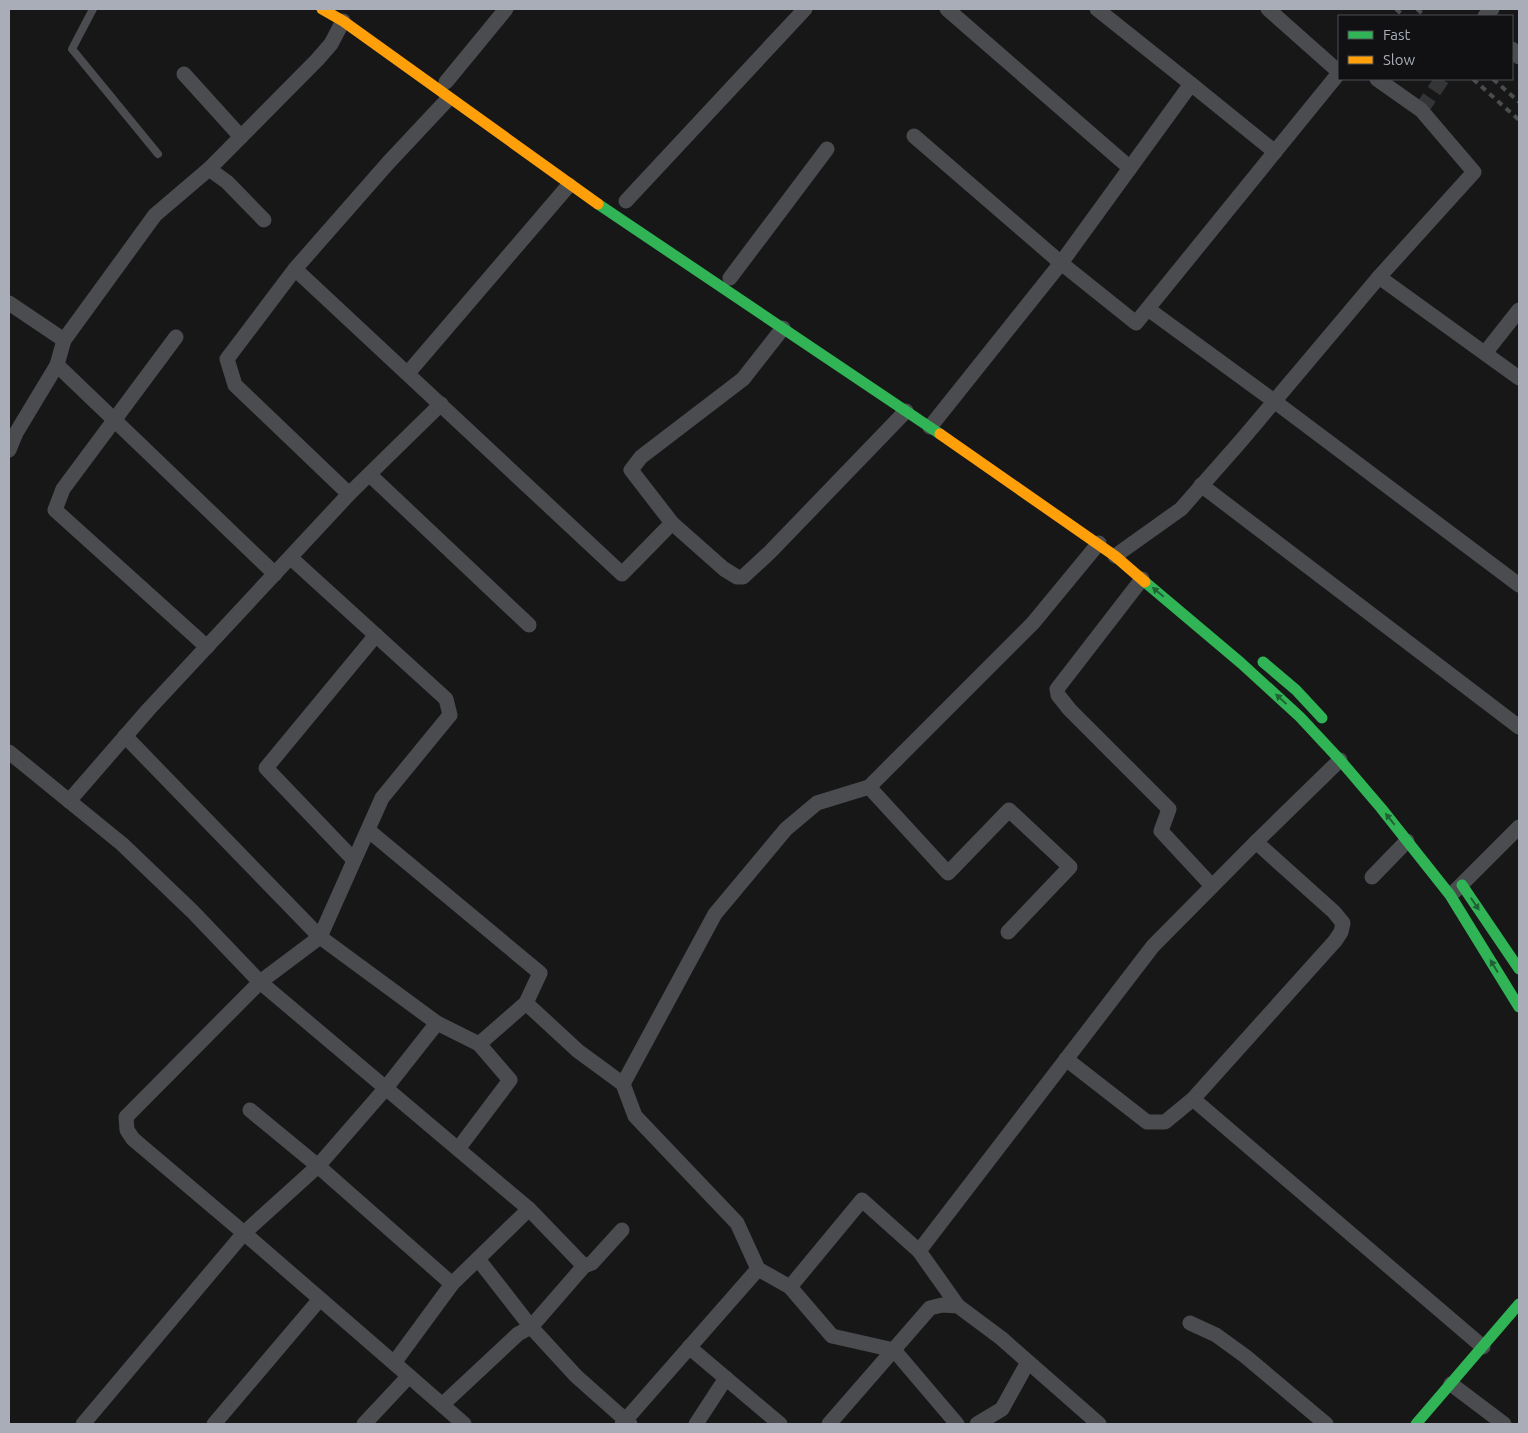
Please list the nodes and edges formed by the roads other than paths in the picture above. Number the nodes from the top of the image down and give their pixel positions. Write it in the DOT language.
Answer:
graph roads {
  1 [pos="94,9"];
  2 [pos="322,9"];
  3 [pos="506,9"];
  4 [pos="805,9"];
  5 [pos="947,9"];
  6 [pos="1097,9"];
  7 [pos="1268,9"];
  8 [pos="343,21"];
  9 [pos="371,27"];
  10 [pos="1338,71"];
  11 [pos="1338,73"];
  12 [pos="184,74"];
  13 [pos="1378,80"];
  14 [pos="446,82"];
  15 [pos="1191,84"];
  16 [pos="448,99"];
  17 [pos="914,136"];
  18 [pos="241,138"];
  19 [pos="827,149"];
  20 [pos="1275,152"];
  21 [pos="158,154"];
  22 [pos="1130,168"];
  23 [pos="209,170"];
  24 [pos="591,184"];
  25 [pos="569,185"];
  26 [pos="624,204"];
  27 [pos="264,220"];
  28 [pos="1061,263"];
  29 [pos="294,269"];
  30 [pos="1379,277"];
  31 [pos="729,278"];
  32 [pos="9,303"];
  33 [pos="1148,309"];
  34 [pos="1519,310"];
  35 [pos="783,328"];
  36 [pos="176,337"];
  37 [pos="64,340"];
  38 [pos="1484,353"];
  39 [pos="57,365"];
  40 [pos="408,373"];
  41 [pos="1519,378"];
  42 [pos="1274,401"];
  43 [pos="441,404"];
  44 [pos="906,411"];
  45 [pos="936,420"];
  46 [pos="114,421"];
  47 [pos="12,431"];
  48 [pos="9,450"];
  49 [pos="370,475"];
  50 [pos="1201,486"];
  51 [pos="349,494"];
  52 [pos="672,523"];
  53 [pos="1106,541"];
  54 [pos="1125,552"];
  55 [pos="290,558"];
  56 [pos="275,574"];
  57 [pos="1142,579"];
  58 [pos="1519,585"];
  59 [pos="529,625"];
  60 [pos="376,635"];
  61 [pos="207,647"];
  62 [pos="1252,653"];
  63 [pos="1328,724"];
  64 [pos="1519,728"];
  65 [pos="126,736"];
  66 [pos="9,752"];
  67 [pos="1340,760"];
  68 [pos="869,786"];
  69 [pos="69,801"];
  70 [pos="1519,827"];
  71 [pos="368,830"];
  72 [pos="1407,841"];
  73 [pos="1256,842"];
  74 [pos="354,860"];
  75 [pos="1372,877"];
  76 [pos="1459,881"];
  77 [pos="1212,886"];
  78 [pos="1450,895"];
  79 [pos="1008,932"];
  80 [pos="320,937"];
  81 [pos="1519,969"];
  82 [pos="260,982"];
  83 [pos="526,1003"];
  84 [pos="1519,1007"];
  85 [pos="437,1023"];
  86 [pos="479,1044"];
  87 [pos="1066,1059"];
  88 [pos="623,1084"];
  89 [pos="386,1089"];
  90 [pos="1193,1099"];
  91 [pos="250,1110"];
  92 [pos="458,1149"];
  93 [pos="318,1166"];
  94 [pos="529,1208"];
  95 [pos="622,1230"];
  96 [pos="244,1234"];
  97 [pos="919,1250"];
  98 [pos="478,1258"];
  99 [pos="584,1266"];
  100 [pos="758,1269"];
  101 [pos="452,1284"];
  102 [pos="790,1287"];
  103 [pos="320,1299"];
  104 [pos="1519,1304"];
  105 [pos="958,1306"];
  106 [pos="1190,1323"];
  107 [pos="531,1327"];
  108 [pos="1483,1347"];
  109 [pos="689,1348"];
  110 [pos="894,1350"];
  111 [pos="1028,1362"];
  112 [pos="394,1363"];
  113 [pos="409,1376"];
  114 [pos="726,1378"];
  115 [pos="1451,1384"];
  116 [pos="442,1405"];
  117 [pos="626,1423"];
  118 [pos="83,1424"];
  119 [pos="214,1424"];
  120 [pos="364,1424"];
  121 [pos="464,1424"];
  122 [pos="696,1424"];
  123 [pos="780,1424"];
  124 [pos="828,1424"];
  125 [pos="957,1424"];
  126 [pos="977,1424"];
  127 [pos="1099,1424"];
  128 [pos="1326,1424"];
  129 [pos="1416,1424"];
  130 [pos="1504,1424"];
  1 -- 21 [label="lane"];
  2 -- 8 [label="main road"];
  3 -- 14 [label="street"];
  4 -- 26 [label="street"];
  5 -- 22 [label="street"];
  6 -- 15 [label="street"];
  7 -- 10 [label="street"];
  8 -- 16 [label="main road"];
  8 -- 18 [label="street"];
  9 -- 14 [label="main road"];
  11 -- 20 [label="street"];
  12 -- 18 [label="street"];
  13 -- 30 [label="street"];
  14 -- 24 [label="main road"];
  15 -- 20 [label="street"];
  15 -- 22 [label="street"];
  16 -- 25 [label="main road"];
  16 -- 29 [label="street"];
  17 -- 28 [label="street"];
  18 -- 23 [label="street"];
  19 -- 31 [label="street"];
  20 -- 33 [label="street"];
  22 -- 28 [label="street"];
  23 -- 27 [label="street"];
  23 -- 37 [label="street"];
  25 -- 35 [label="main road"];
  25 -- 40 [label="street"];
  28 -- 33 [label="street"];
  28 -- 45 [label="street"];
  29 -- 40 [label="street"];
  29 -- 51 [label="street"];
  30 -- 38 [label="street"];
  30 -- 42 [label="street"];
  32 -- 37 [label="street"];
  33 -- 42 [label="street"];
  34 -- 38 [label="street"];
  35 -- 44 [label="main road"];
  35 -- 52 [label="street"];
  36 -- 46 [label="street"];
  37 -- 39 [label="street"];
  38 -- 41 [label="street"];
  39 -- 46 [label="street"];
  39 -- 47 [label="street"];
  40 -- 43 [label="street"];
  42 -- 50 [label="street"];
  42 -- 58 [label="street"];
  43 -- 49 [label="street"];
  43 -- 52 [label="street"];
  44 -- 45 [label="main road"];
  44 -- 52 [label="street"];
  45 -- 53 [label="main road"];
  46 -- 56 [label="street"];
  46 -- 61 [label="street"];
  47 -- 48 [label="street"];
  49 -- 51 [label="street"];
  49 -- 59 [label="street"];
  50 -- 54 [label="street"];
  50 -- 64 [label="street"];
  51 -- 55 [label="street"];
  53 -- 54 [label="main road"];
  53 -- 68 [label="street"];
  54 -- 57 [label="main road"];
  55 -- 56 [label="street"];
  55 -- 60 [label="street"];
  56 -- 61 [label="street"];
  67 -- 57 [label="main road, one-way"];
  57 -- 77 [label="street"];
  60 -- 71 [label="street"];
  60 -- 74 [label="street"];
  61 -- 65 [label="street"];
  62 -- 63 [label="main road"];
  65 -- 69 [label="street"];
  65 -- 80 [label="street"];
  66 -- 69 [label="street"];
  72 -- 67 [label="main road, one-way"];
  67 -- 73 [label="street"];
  68 -- 79 [label="street"];
  68 -- 88 [label="street"];
  69 -- 82 [label="street"];
  70 -- 76 [label="street"];
  71 -- 74 [label="street"];
  71 -- 83 [label="street"];
  72 -- 75 [label="street"];
  72 -- 78 [label="main road"];
  73 -- 77 [label="street"];
  73 -- 90 [label="street"];
  74 -- 80 [label="street"];
  76 -- 78 [label="street"];
  76 -- 81 [label="main road, one-way"];
  77 -- 87 [label="street"];
  84 -- 78 [label="main road, one-way"];
  80 -- 82 [label="street"];
  80 -- 85 [label="street"];
  82 -- 89 [label="street"];
  82 -- 96 [label="street"];
  83 -- 86 [label="street"];
  83 -- 88 [label="street"];
  85 -- 86 [label="street"];
  85 -- 89 [label="street"];
  86 -- 92 [label="street"];
  87 -- 90 [label="street"];
  87 -- 97 [label="street"];
  88 -- 100 [label="street"];
  89 -- 92 [label="street"];
  89 -- 93 [label="street"];
  90 -- 108 [label="street"];
  91 -- 93 [label="street"];
  92 -- 94 [label="street"];
  93 -- 96 [label="street"];
  93 -- 101 [label="street"];
  94 -- 98 [label="street"];
  94 -- 99 [label="street"];
  95 -- 99 [label="street"];
  96 -- 103 [label="street"];
  96 -- 118 [label="street"];
  97 -- 102 [label="street"];
  97 -- 105 [label="street"];
  98 -- 101 [label="street"];
  98 -- 107 [label="street"];
  99 -- 107 [label="street"];
  100 -- 102 [label="street"];
  100 -- 109 [label="street"];
  101 -- 112 [label="street"];
  102 -- 110 [label="street"];
  103 -- 112 [label="street"];
  103 -- 119 [label="street"];
  104 -- 108 [label="main road"];
  105 -- 110 [label="street"];
  105 -- 111 [label="street"];
  106 -- 128 [label="street"];
  107 -- 116 [label="street"];
  107 -- 117 [label="street"];
  108 -- 115 [label="main road"];
  109 -- 114 [label="street"];
  109 -- 117 [label="street"];
  110 -- 124 [label="street"];
  110 -- 125 [label="street"];
  111 -- 126 [label="street"];
  111 -- 127 [label="street"];
  112 -- 113 [label="street"];
  113 -- 116 [label="street"];
  113 -- 120 [label="street"];
  114 -- 122 [label="street"];
  114 -- 123 [label="street"];
  115 -- 129 [label="main road"];
  115 -- 130 [label="street"];
  116 -- 121 [label="street"];
}
